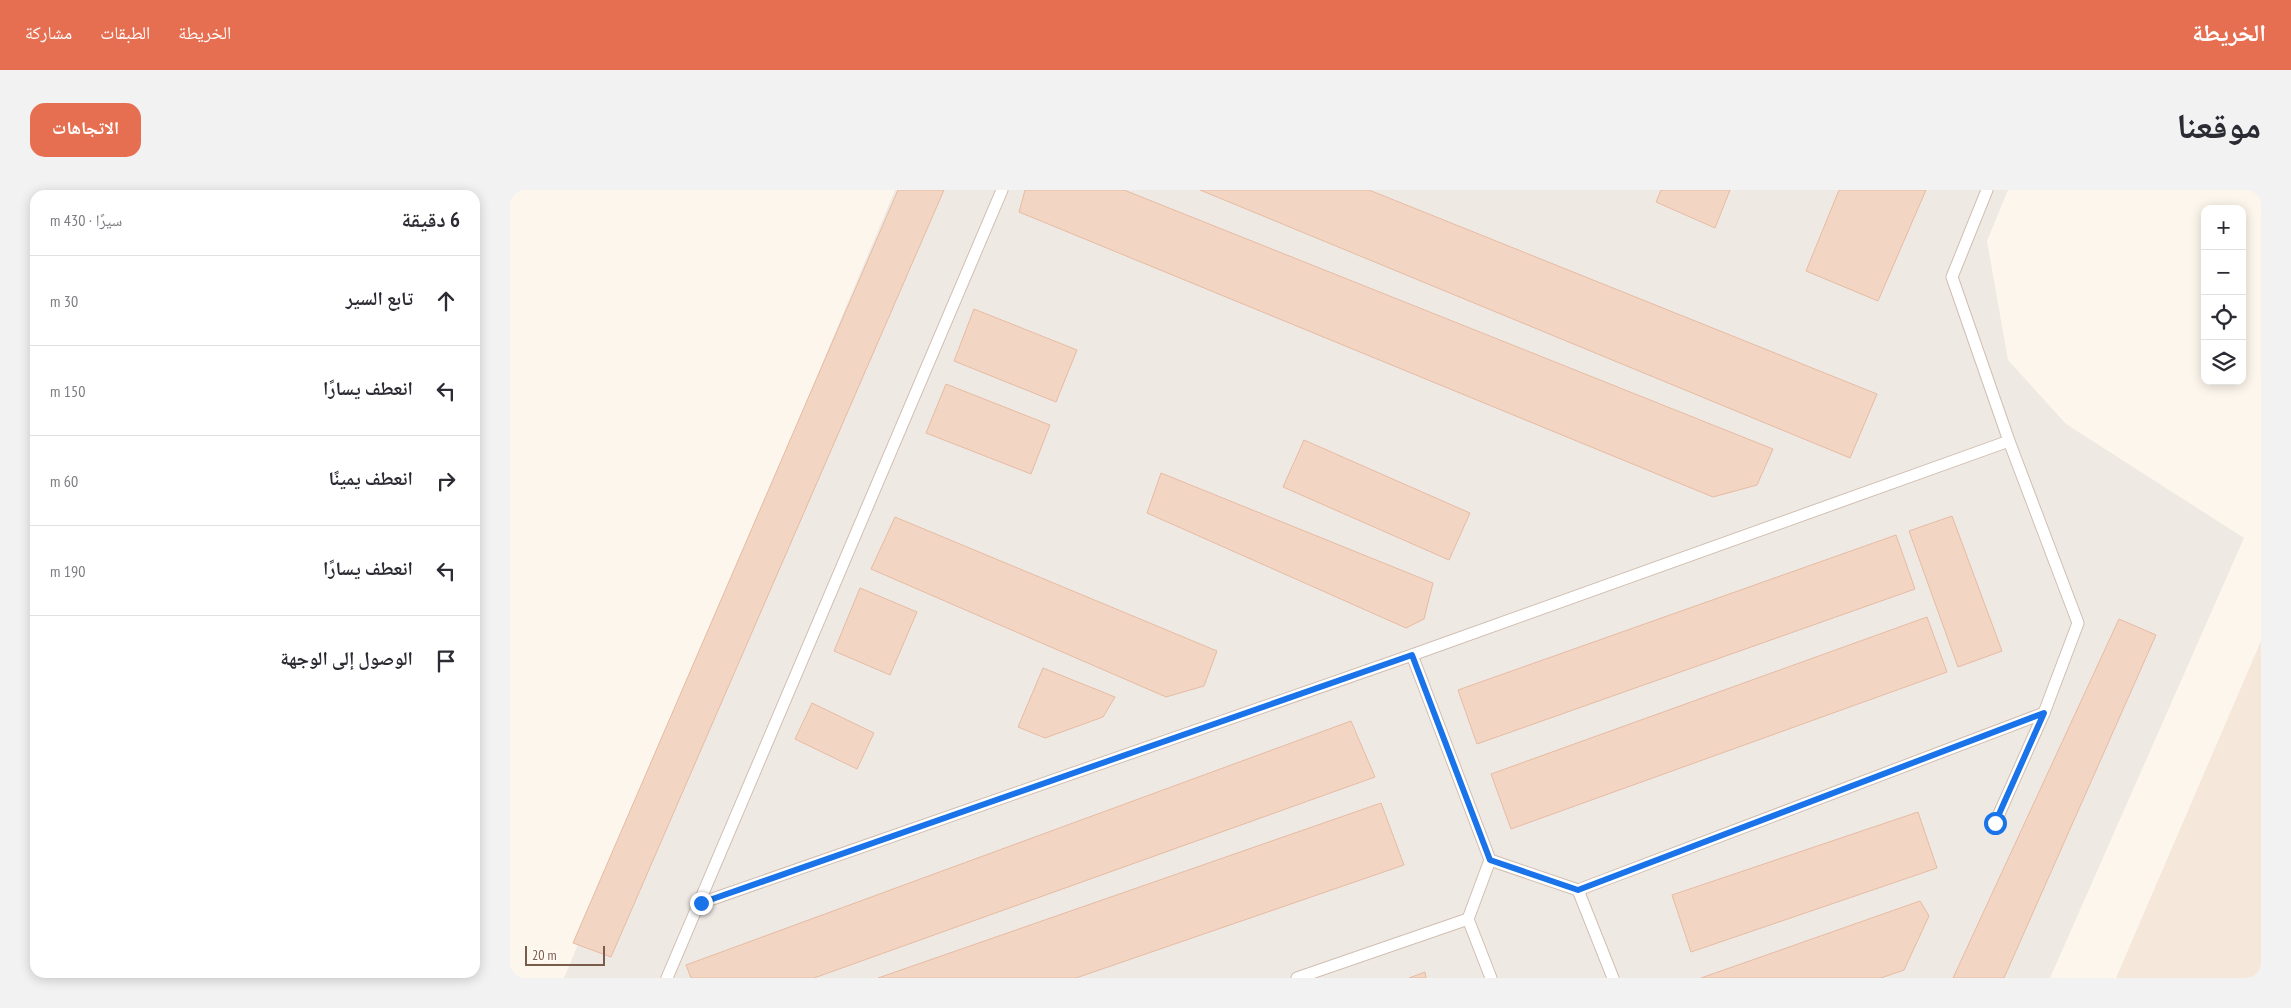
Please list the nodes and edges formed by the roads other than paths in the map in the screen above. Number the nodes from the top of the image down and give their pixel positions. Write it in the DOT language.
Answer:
graph roads {
  1 [pos="1002,190"];
  2 [pos="1987,190"];
  3 [pos="2009,441"];
  4 [pos="1412,655"];
  5 [pos="2044,713"];
  6 [pos="1995,823"];
  7 [pos="1490,860"];
  8 [pos="1578,890"];
  9 [pos="701,903"];
  10 [pos="1468,919"];
  11 [pos="667,978"];
  12 [pos="1297,978"];
  13 [pos="1491,978"];
  14 [pos="1613,978"];
  1 -- 9 [label="lane"];
  2 -- 3 [label="lane"];
  3 -- 4 [label="lane"];
  3 -- 5 [label="lane"];
  4 -- 7 [label="lane"];
  4 -- 9 [label="lane"];
  5 -- 6 [label="lane"];
  5 -- 8 [label="lane"];
  7 -- 8 [label="lane"];
  7 -- 10 [label="lane"];
  8 -- 14 [label="lane"];
  9 -- 11 [label="lane"];
  10 -- 12 [label="lane"];
  10 -- 13 [label="lane"];
}
